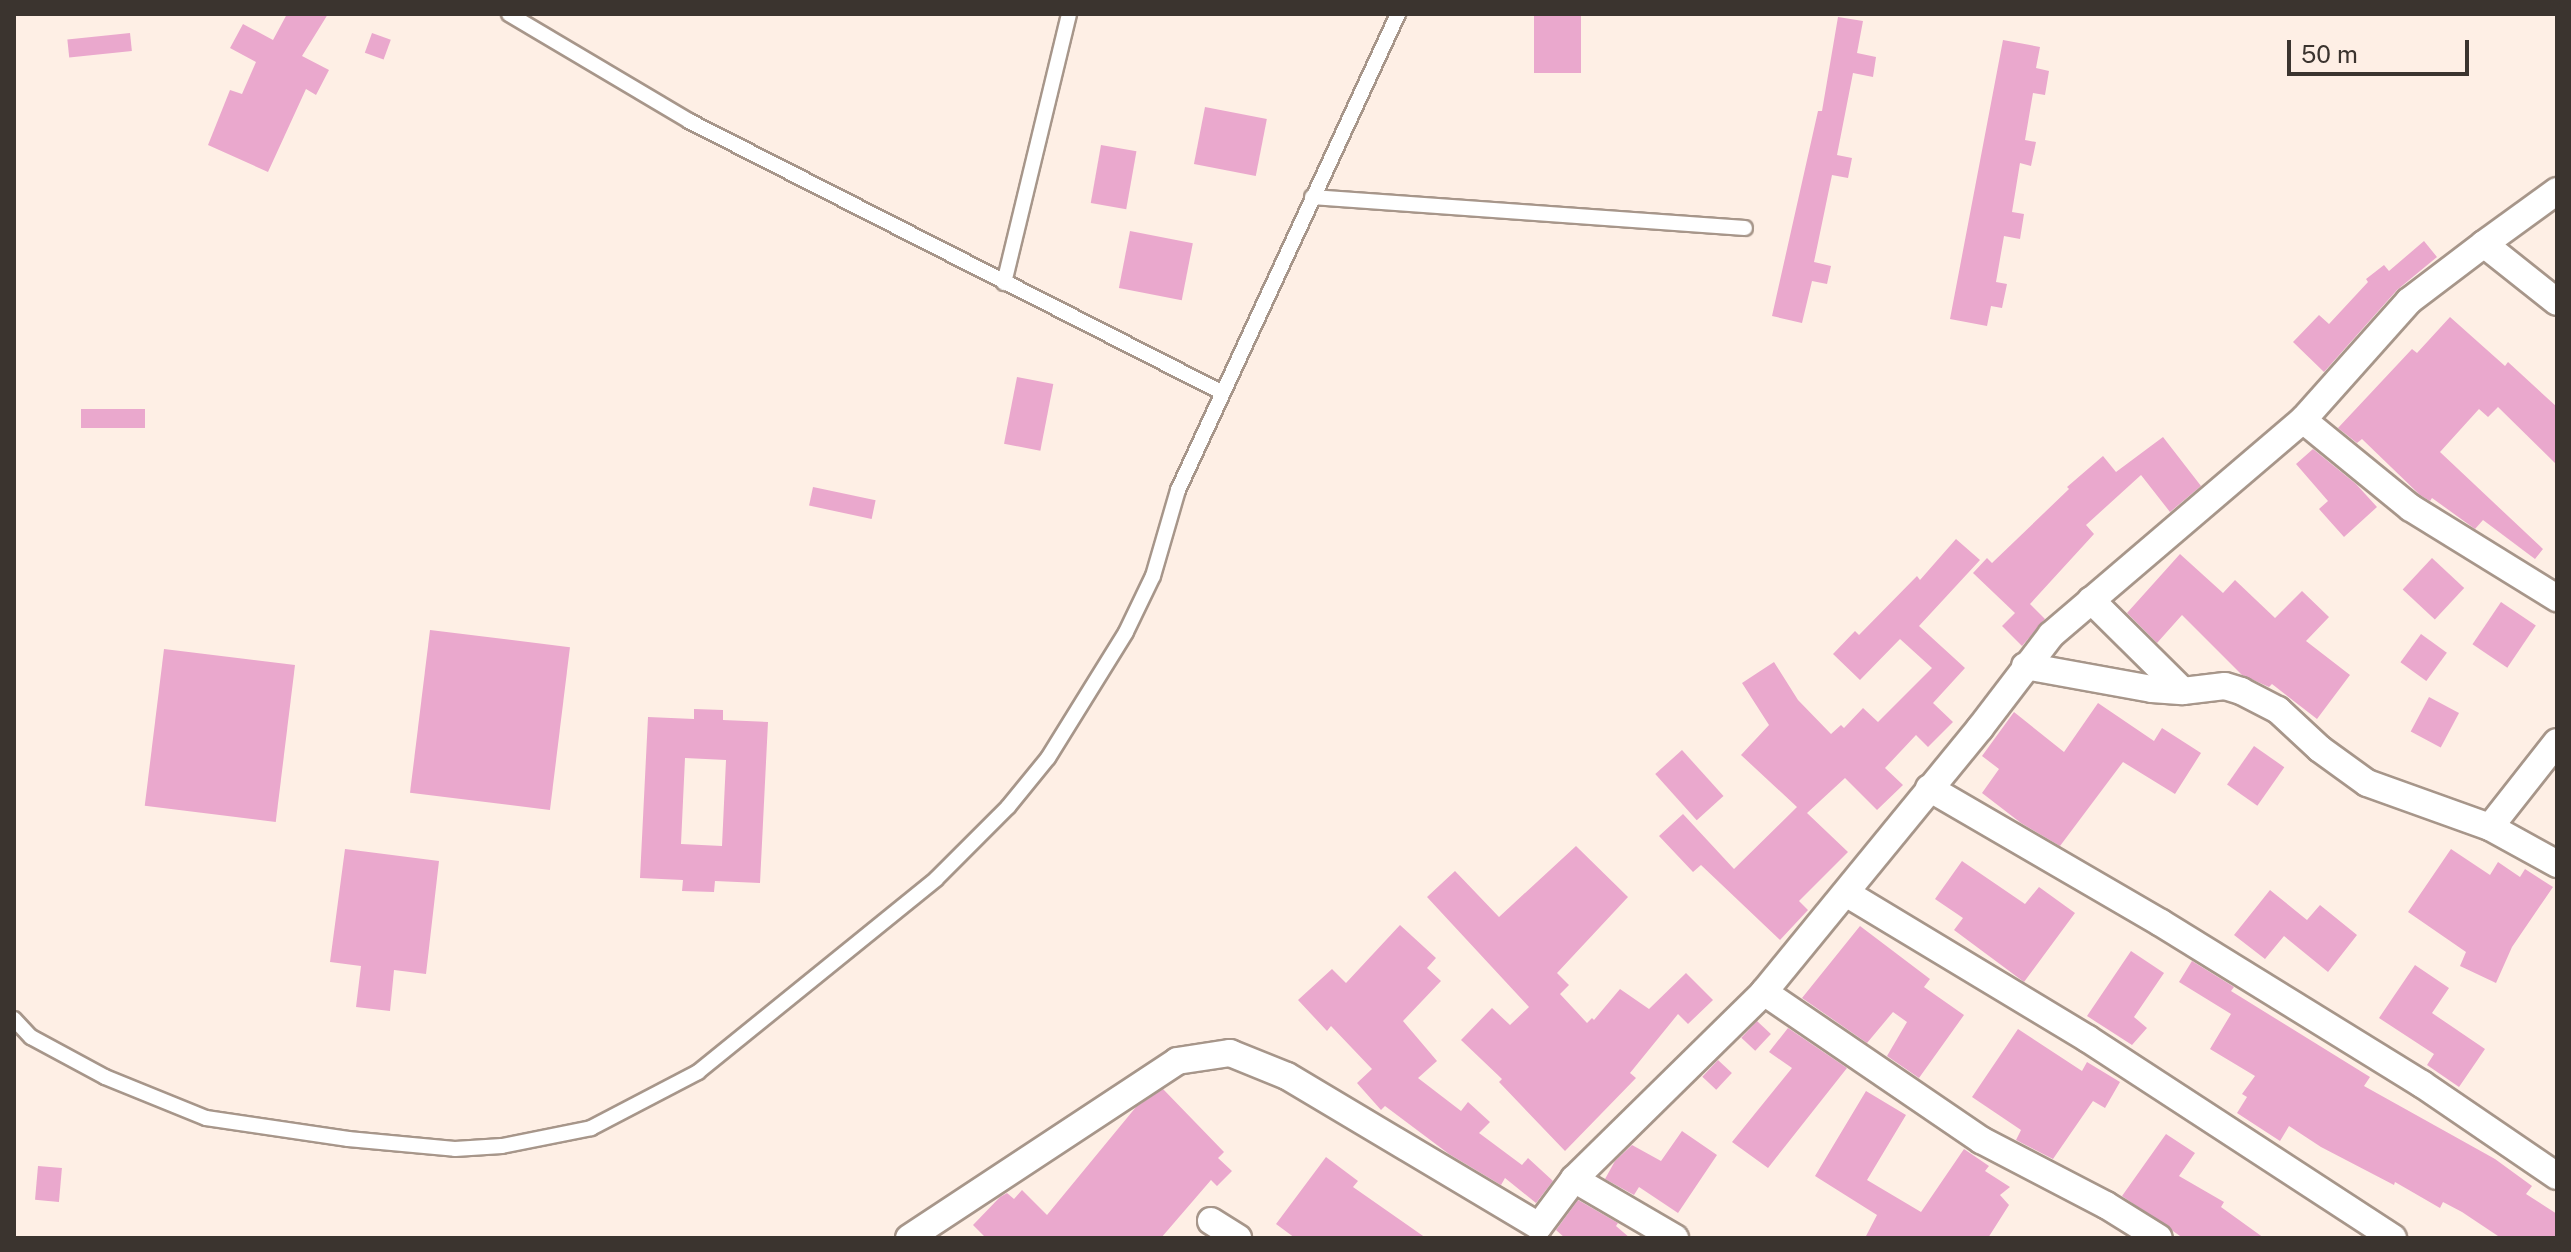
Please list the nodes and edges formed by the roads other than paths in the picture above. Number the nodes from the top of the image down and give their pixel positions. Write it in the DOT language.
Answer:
graph roads {
  1 [pos="509,14"];
  2 [pos="1069,14"];
  3 [pos="1398,14"];
  4 [pos="2557,191"];
  5 [pos="1312,197"];
  6 [pos="1745,228"];
  7 [pos="2484,244"];
  8 [pos="1004,283"];
  9 [pos="2557,302"];
  10 [pos="1221,392"];
  11 [pos="2303,420"];
  12 [pos="2557,598"];
  13 [pos="2091,600"];
  14 [pos="2025,666"];
  15 [pos="2183,691"];
  16 [pos="2557,742"];
  17 [pos="1929,788"];
  18 [pos="2490,827"];
  19 [pos="2557,864"];
  20 [pos="1846,893"];
  21 [pos="1764,992"];
  22 [pos="14,1019"];
  23 [pos="2557,1176"];
  24 [pos="1574,1179"];
  25 [pos="1211,1221"];
  26 [pos="909,1238"];
  27 [pos="1238,1238"];
  28 [pos="1675,1238"];
  29 [pos="2159,1238"];
  30 [pos="2393,1238"];
  1 -- 8 [label="lane"];
  2 -- 8 [label="lane"];
  3 -- 5 [label="lane"];
  4 -- 7 [label="street"];
  5 -- 6 [label="lane"];
  5 -- 10 [label="lane"];
  7 -- 9 [label="street"];
  7 -- 11 [label="street"];
  8 -- 10 [label="lane"];
  10 -- 22 [label="lane"];
  11 -- 12 [label="street"];
  11 -- 13 [label="street"];
  13 -- 14 [label="street"];
  13 -- 15 [label="street"];
  14 -- 15 [label="street"];
  14 -- 17 [label="street"];
  15 -- 18 [label="street"];
  16 -- 18 [label="street"];
  17 -- 20 [label="street"];
  17 -- 23 [label="street"];
  18 -- 19 [label="street"];
  20 -- 21 [label="street"];
  20 -- 30 [label="street"];
  21 -- 24 [label="street"];
  21 -- 29 [label="street"];
  24 -- 26 [label="street"];
  24 -- 28 [label="street"];
  25 -- 27 [label="street"];
}
